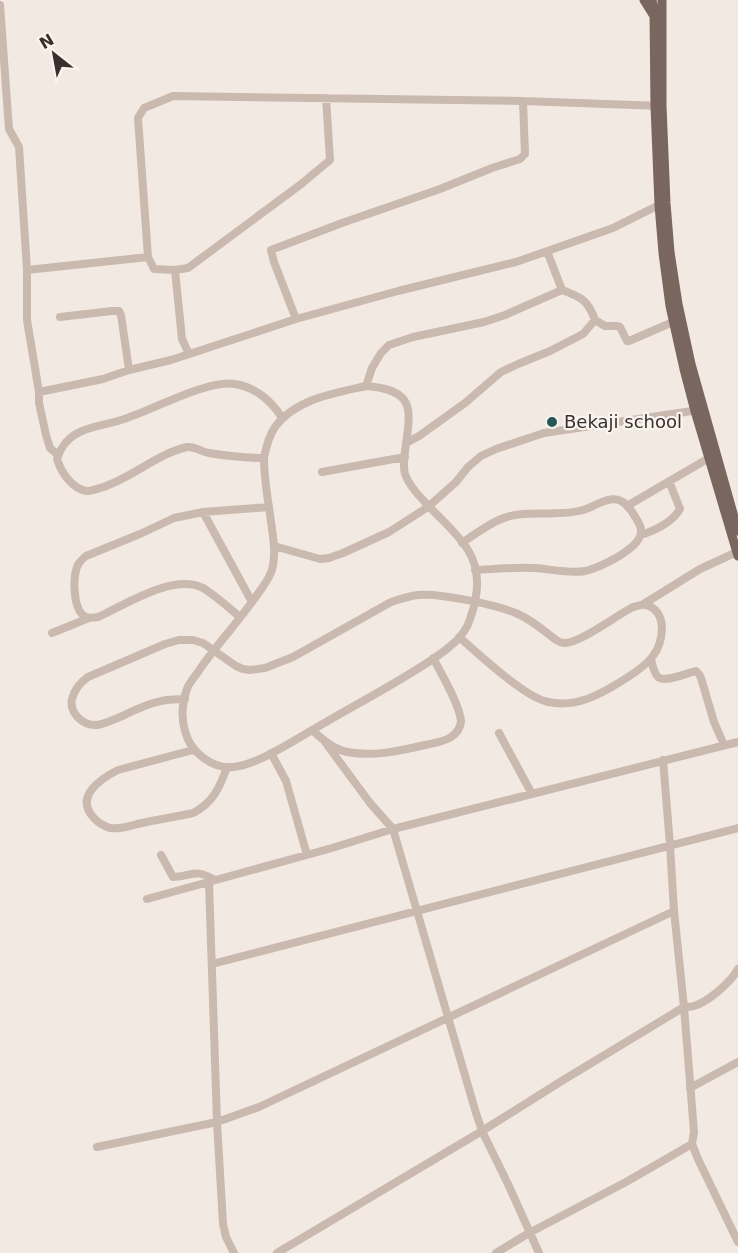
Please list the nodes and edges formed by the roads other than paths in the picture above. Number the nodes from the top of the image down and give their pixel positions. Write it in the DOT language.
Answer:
graph roads {
  1 [pos="644,0"];
  2 [pos="652,0"];
  3 [pos="663,2"];
  4 [pos="0,4"];
  5 [pos="654,17"];
  6 [pos="326,98"];
  7 [pos="523,100"];
  8 [pos="659,106"];
  9 [pos="4,113"];
  10 [pos="659,205"];
  11 [pos="547,251"];
  12 [pos="148,257"];
  13 [pos="27,270"];
  14 [pos="175,270"];
  15 [pos="562,290"];
  16 [pos="60,317"];
  17 [pos="296,319"];
  18 [pos="595,320"];
  19 [pos="673,322"];
  20 [pos="189,354"];
  21 [pos="129,370"];
  22 [pos="366,386"];
  23 [pos="39,392"];
  24 [pos="699,410"];
  25 [pos="282,418"];
  26 [pos="406,443"];
  27 [pos="58,455"];
  28 [pos="405,457"];
  29 [pos="264,458"];
  30 [pos="709,458"];
  31 [pos="322,472"];
  32 [pos="669,482"];
  33 [pos="627,506"];
  34 [pos="269,507"];
  35 [pos="428,507"];
  36 [pos="203,512"];
  37 [pos="738,531"];
  38 [pos="641,535"];
  39 [pos="462,543"];
  40 [pos="274,546"];
  41 [pos="737,554"];
  42 [pos="475,570"];
  43 [pos="252,602"];
  44 [pos="475,603"];
  45 [pos="642,605"];
  46 [pos="240,617"];
  47 [pos="89,618"];
  48 [pos="52,633"];
  49 [pos="459,637"];
  50 [pos="213,650"];
  51 [pos="433,658"];
  52 [pos="651,658"];
  53 [pos="185,699"];
  54 [pos="312,730"];
  55 [pos="499,733"];
  56 [pos="325,742"];
  57 [pos="738,742"];
  58 [pos="724,745"];
  59 [pos="193,750"];
  60 [pos="271,753"];
  61 [pos="663,760"];
  62 [pos="227,767"];
  63 [pos="532,794"];
  64 [pos="738,828"];
  65 [pos="393,829"];
  66 [pos="670,845"];
  67 [pos="161,855"];
  68 [pos="307,855"];
  69 [pos="212,881"];
  70 [pos="147,899"];
  71 [pos="417,910"];
  72 [pos="674,911"];
  73 [pos="212,964"];
  74 [pos="738,969"];
  75 [pos="684,1007"];
  76 [pos="448,1019"];
  77 [pos="738,1062"];
  78 [pos="690,1089"];
  79 [pos="217,1122"];
  80 [pos="482,1131"];
  81 [pos="692,1144"];
  82 [pos="97,1147"];
  83 [pos="529,1233"];
  84 [pos="738,1242"];
  85 [pos="234,1253"];
  86 [pos="277,1253"];
  87 [pos="496,1253"];
  88 [pos="538,1253"];
  1 -- 5 [label="main road"];
  2 -- 5 [label="main road"];
  3 -- 8 [label="main road"];
  4 -- 9 [label="street"];
  5 -- 8 [label="main road"];
  6 -- 7 [label="street"];
  6 -- 12 [label="street"];
  6 -- 14 [label="street"];
  7 -- 8 [label="street"];
  7 -- 17 [label="street"];
  8 -- 10 [label="main road"];
  8 -- 24 [label="main road"];
  9 -- 13 [label="street"];
  10 -- 11 [label="street"];
  10 -- 19 [label="main road"];
  11 -- 15 [label="street"];
  11 -- 17 [label="street"];
  12 -- 13 [label="street"];
  12 -- 14 [label="street"];
  13 -- 23 [label="street"];
  14 -- 20 [label="street"];
  15 -- 18 [label="street"];
  15 -- 22 [label="street"];
  16 -- 21 [label="street"];
  17 -- 20 [label="street"];
  18 -- 19 [label="street"];
  18 -- 26 [label="street"];
  19 -- 24 [label="main road"];
  20 -- 21 [label="street"];
  21 -- 23 [label="street"];
  22 -- 25 [label="street"];
  22 -- 26 [label="street"];
  23 -- 27 [label="street"];
  24 -- 30 [label="main road"];
  24 -- 35 [label="street"];
  24 -- 37 [label="main road"];
  25 -- 27 [label="street"];
  25 -- 29 [label="street"];
  26 -- 28 [label="street"];
  27 -- 29 [label="street"];
  28 -- 31 [label="street"];
  28 -- 35 [label="street"];
  29 -- 34 [label="street"];
  30 -- 32 [label="street"];
  30 -- 41 [label="main road"];
  32 -- 33 [label="street"];
  32 -- 38 [label="street"];
  33 -- 38 [label="street"];
  33 -- 39 [label="street"];
  34 -- 36 [label="street"];
  34 -- 40 [label="street"];
  35 -- 39 [label="street"];
  35 -- 40 [label="street"];
  36 -- 43 [label="street"];
  36 -- 47 [label="street"];
  38 -- 42 [label="street"];
  39 -- 42 [label="street"];
  40 -- 43 [label="street"];
  41 -- 45 [label="street"];
  42 -- 44 [label="street"];
  43 -- 46 [label="street"];
  44 -- 45 [label="street"];
  44 -- 49 [label="street"];
  44 -- 50 [label="street"];
  45 -- 52 [label="street"];
  46 -- 47 [label="street"];
  46 -- 50 [label="street"];
  47 -- 48 [label="street"];
  49 -- 51 [label="street"];
  49 -- 52 [label="street"];
  50 -- 53 [label="street"];
  50 -- 53 [label="street"];
  51 -- 54 [label="street"];
  51 -- 56 [label="street"];
  52 -- 58 [label="street"];
  53 -- 59 [label="street"];
  54 -- 56 [label="street"];
  54 -- 60 [label="street"];
  55 -- 63 [label="street"];
  56 -- 65 [label="street"];
  57 -- 58 [label="street"];
  58 -- 61 [label="street"];
  59 -- 62 [label="street"];
  59 -- 62 [label="street"];
  60 -- 62 [label="street"];
  60 -- 68 [label="street"];
  61 -- 63 [label="street"];
  61 -- 66 [label="street"];
  63 -- 65 [label="street"];
  64 -- 66 [label="street"];
  65 -- 68 [label="street"];
  65 -- 71 [label="street"];
  66 -- 71 [label="street"];
  66 -- 72 [label="street"];
  67 -- 69 [label="street"];
  68 -- 69 [label="street"];
  69 -- 70 [label="street"];
  69 -- 73 [label="street"];
  71 -- 73 [label="street"];
  71 -- 76 [label="street"];
  72 -- 75 [label="street"];
  72 -- 76 [label="street"];
  73 -- 79 [label="street"];
  74 -- 75 [label="street"];
  75 -- 78 [label="street"];
  75 -- 80 [label="street"];
  76 -- 79 [label="street"];
  76 -- 80 [label="street"];
  77 -- 78 [label="street"];
  78 -- 81 [label="street"];
  79 -- 82 [label="street"];
  79 -- 85 [label="street"];
  80 -- 83 [label="street"];
  80 -- 86 [label="street"];
  81 -- 83 [label="street"];
  81 -- 84 [label="street"];
  83 -- 87 [label="street"];
  83 -- 88 [label="street"];
}
